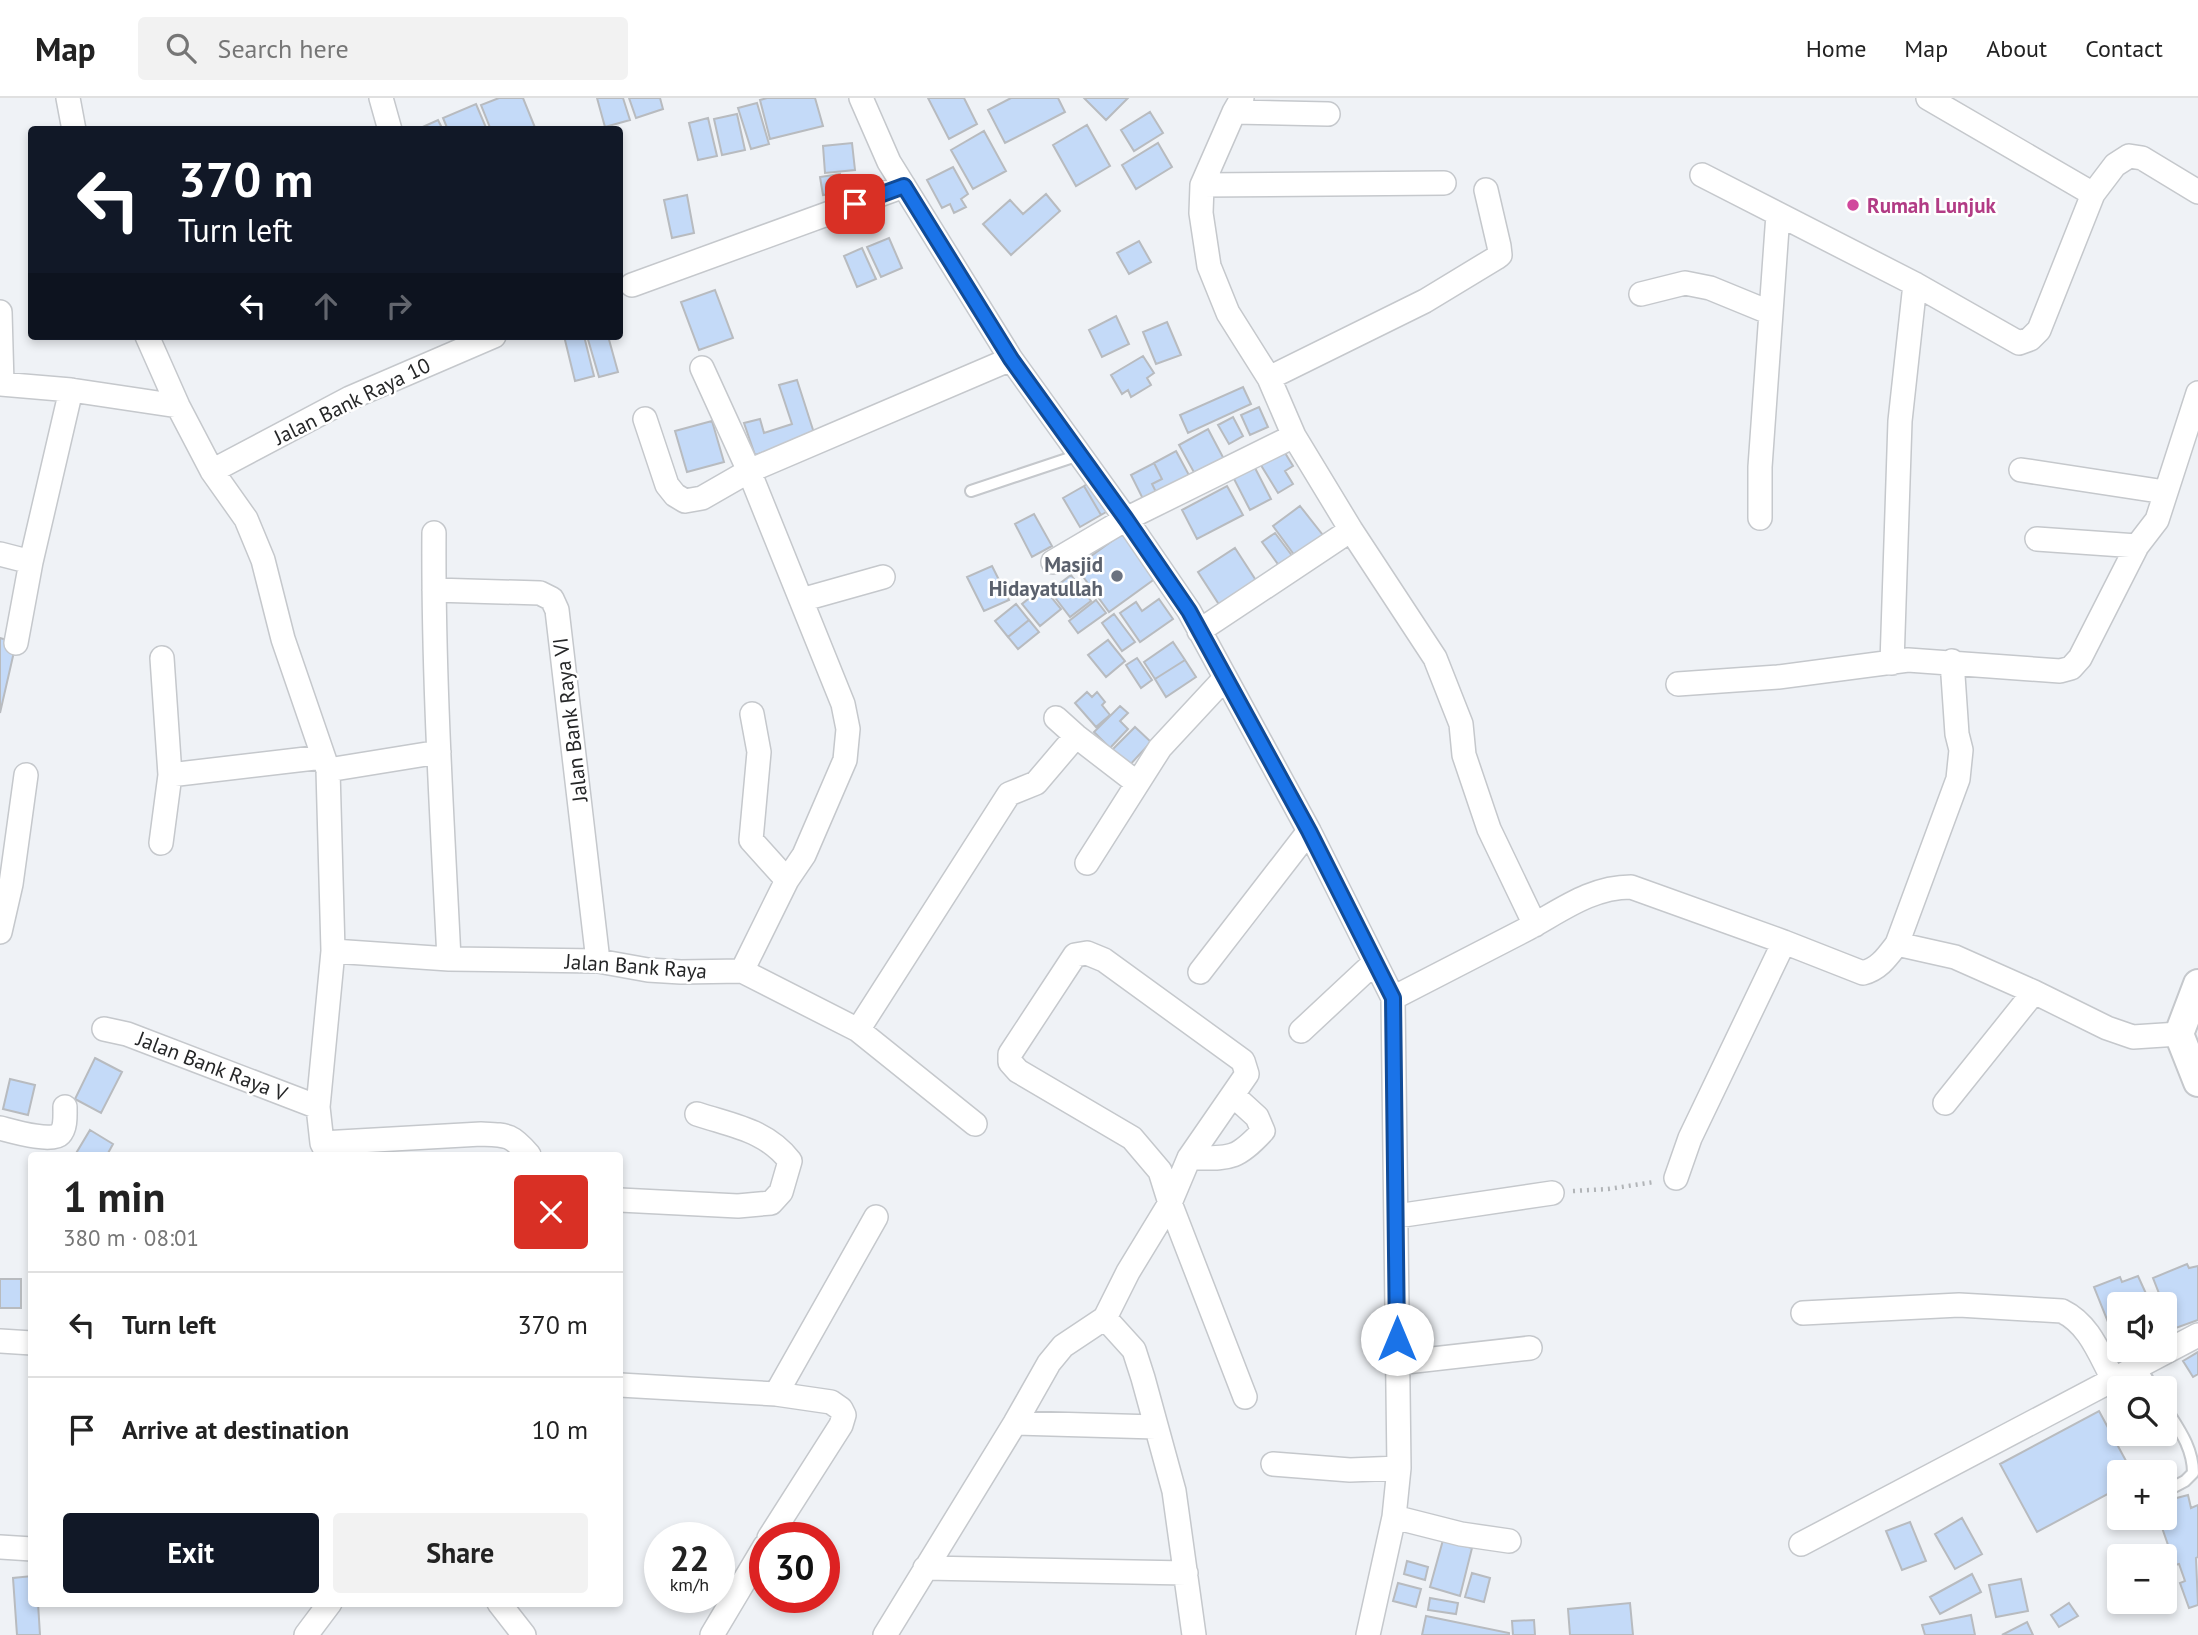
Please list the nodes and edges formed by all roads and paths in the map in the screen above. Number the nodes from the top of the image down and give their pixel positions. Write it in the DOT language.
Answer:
graph roads {
  1 [pos="68,98"];
  2 [pos="382,98"];
  3 [pos="861,98"];
  4 [pos="1928,98"];
  5 [pos="1238,105"];
  6 [pos="1328,114"];
  7 [pos="73,126"];
  8 [pos="389,126"];
  9 [pos="1702,175"];
  10 [pos="1444,183"];
  11 [pos="1202,185"];
  12 [pos="904,186"];
  13 [pos="1486,190"];
  14 [pos="2198,192"];
  15 [pos="2093,194"];
  16 [pos="1778,215"];
  17 [pos="1915,284"];
  18 [pos="632,285"];
  19 [pos="1642,294"];
  20 [pos="0,312"];
  21 [pos="1771,313"];
  22 [pos="149,340"];
  23 [pos="485,340"];
  24 [pos="1011,359"];
  25 [pos="702,368"];
  26 [pos="1269,378"];
  27 [pos="1,384"];
  28 [pos="71,390"];
  29 [pos="2198,393"];
  30 [pos="178,405"];
  31 [pos="645,418"];
  32 [pos="1294,436"];
  33 [pos="1079,455"];
  34 [pos="2021,470"];
  35 [pos="212,471"];
  36 [pos="749,471"];
  37 [pos="971,491"];
  38 [pos="2165,492"];
  39 [pos="1760,518"];
  40 [pos="1126,519"];
  41 [pos="1351,530"];
  42 [pos="434,533"];
  43 [pos="2036,540"];
  44 [pos="2137,546"];
  45 [pos="0,554"];
  46 [pos="31,562"];
  47 [pos="1053,562"];
  48 [pos="883,577"];
  49 [pos="434,590"];
  50 [pos="801,600"];
  51 [pos="1199,631"];
  52 [pos="16,643"];
  53 [pos="162,658"];
  54 [pos="1952,661"];
  55 [pos="1892,663"];
  56 [pos="1225,678"];
  57 [pos="1678,684"];
  58 [pos="752,714"];
  59 [pos="1056,718"];
  60 [pos="1076,736"];
  61 [pos="439,752"];
  62 [pos="325,764"];
  63 [pos="26,775"];
  64 [pos="170,775"];
  65 [pos="1137,783"];
  66 [pos="1309,831"];
  67 [pos="162,843"];
  68 [pos="1087,863"];
  69 [pos="787,880"];
  70 [pos="1535,925"];
  71 [pos="0,932"];
  72 [pos="1784,942"];
  73 [pos="1897,944"];
  74 [pos="333,951"];
  75 [pos="449,959"];
  76 [pos="598,961"];
  77 [pos="1375,962"];
  78 [pos="742,971"];
  79 [pos="1200,972"];
  80 [pos="2198,984"];
  81 [pos="2034,992"];
  82 [pos="1393,998"];
  83 [pos="2187,1024"];
  84 [pos="104,1029"];
  85 [pos="858,1030"];
  86 [pos="1301,1031"];
  87 [pos="2198,1082"];
  88 [pos="1234,1097"];
  89 [pos="1945,1103"];
  90 [pos="65,1107"];
  91 [pos="318,1107"];
  92 [pos="697,1114"];
  93 [pos="975,1124"];
  94 [pos="0,1128"];
  95 [pos="325,1149"];
  96 [pos="526,1152"];
  97 [pos="1189,1158"];
  98 [pos="1676,1178"];
  99 [pos="1552,1193"];
  100 [pos="623,1200"];
  101 [pos="1170,1203"];
  102 [pos="1397,1216"];
  103 [pos="876,1217"];
  104 [pos="1803,1312"];
  105 [pos="1105,1318"];
  106 [pos="2198,1335"];
  107 [pos="0,1341"];
  108 [pos="28,1343"];
  109 [pos="1530,1348"];
  110 [pos="1397,1363"];
  111 [pos="2139,1365"];
  112 [pos="2111,1376"];
  113 [pos="2120,1376"];
  114 [pos="2146,1376"];
  115 [pos="2107,1383"];
  116 [pos="623,1385"];
  117 [pos="776,1394"];
  118 [pos="1245,1397"];
  119 [pos="1015,1423"];
  120 [pos="1156,1427"];
  121 [pos="2177,1427"];
  122 [pos="1273,1464"];
  123 [pos="1399,1468"];
  124 [pos="2177,1485"];
  125 [pos="1394,1517"];
  126 [pos="779,1522"];
  127 [pos="1509,1541"];
  128 [pos="1801,1544"];
  129 [pos="0,1548"];
  130 [pos="28,1549"];
  131 [pos="925,1568"];
  132 [pos="749,1573"];
  133 [pos="1186,1573"];
  134 [pos="327,1607"];
  135 [pos="502,1607"];
  136 [pos="306,1635"];
  137 [pos="524,1635"];
  138 [pos="712,1635"];
  139 [pos="885,1635"];
  140 [pos="1194,1635"];
  141 [pos="1368,1635"];
  1 -- 7 [label="street"];
  2 -- 8 [label="street"];
  3 -- 12 [label="street"];
  4 -- 15 [label="street"];
  5 -- 6 [label="street"];
  5 -- 11 [label="street"];
  9 -- 16 [label="street"];
  10 -- 11 [label="street"];
  11 -- 26 [label="street"];
  12 -- 18 [label="street"];
  12 -- 24 [label="street"];
  13 -- 26 [label="street"];
  14 -- 15 [label="street"];
  15 -- 17 [label="street"];
  16 -- 17 [label="street"];
  16 -- 21 [label="street"];
  17 -- 55 [label="street"];
  19 -- 21 [label="street"];
  20 -- 27 [label="street"];
  21 -- 39 [label="street"];
  22 -- 30 [label="street"];
  23 -- 35 [label="street, Jalan Bank Raya 10"];
  24 -- 33 [label="street"];
  24 -- 36 [label="street"];
  25 -- 36 [label="street"];
  26 -- 32 [label="street"];
  27 -- 28 [label="street"];
  28 -- 30 [label="street"];
  28 -- 46 [label="street"];
  29 -- 38 [label="street"];
  30 -- 35 [label="street"];
  31 -- 36 [label="street"];
  32 -- 40 [label="street"];
  32 -- 41 [label="street"];
  33 -- 37 [label="lane"];
  33 -- 40 [label="street"];
  34 -- 38 [label="street"];
  35 -- 62 [label="street"];
  36 -- 50 [label="street"];
  38 -- 44 [label="street"];
  40 -- 47 [label="street"];
  40 -- 51 [label="street"];
  41 -- 51 [label="street"];
  41 -- 70 [label="street"];
  42 -- 49 [label="street"];
  43 -- 44 [label="street"];
  44 -- 54 [label="street"];
  45 -- 46 [label="street"];
  46 -- 52 [label="street"];
  48 -- 50 [label="street"];
  49 -- 61 [label="street"];
  49 -- 76 [label="street, Jalan Bank Raya VI"];
  50 -- 69 [label="street"];
  51 -- 56 [label="street"];
  53 -- 64 [label="street"];
  54 -- 55 [label="street"];
  54 -- 73 [label="street"];
  55 -- 57 [label="street"];
  56 -- 65 [label="street"];
  56 -- 66 [label="street"];
  58 -- 69 [label="street"];
  59 -- 60 [label="street"];
  60 -- 65 [label="street"];
  60 -- 85 [label="street"];
  61 -- 62 [label="street"];
  61 -- 75 [label="street"];
  62 -- 64 [label="street"];
  62 -- 74 [label="street"];
  63 -- 71 [label="street"];
  64 -- 67 [label="street"];
  65 -- 68 [label="street"];
  66 -- 77 [label="street"];
  66 -- 79 [label="street"];
  69 -- 78 [label="street"];
  70 -- 72 [label="street"];
  70 -- 82 [label="street"];
  72 -- 73 [label="street"];
  72 -- 98 [label="street"];
  73 -- 81 [label="street"];
  74 -- 75 [label="street, Jalan Bank Raya"];
  74 -- 91 [label="street"];
  75 -- 76 [label="street, Jalan Bank Raya"];
  76 -- 78 [label="street, Jalan Bank Raya"];
  77 -- 82 [label="street"];
  77 -- 86 [label="street"];
  78 -- 85 [label="street, Jalan Bank Raya"];
  80 -- 83 [label="street"];
  81 -- 83 [label="street"];
  81 -- 89 [label="street"];
  82 -- 102 [label="street"];
  83 -- 87 [label="street"];
  84 -- 91 [label="street, Jalan Bank Raya V"];
  85 -- 93 [label="street, Jalan Bank Raya"];
  88 -- 97 [label="street"];
  88 -- 97 [label="street"];
  88 -- 101 [label="street"];
  90 -- 94 [label="street"];
  91 -- 95 [label="street"];
  92 -- 100 [label="street"];
  95 -- 96 [label="street"];
  97 -- 101 [label="street"];
  98 -- 99 [label="path"];
  99 -- 102 [label="street"];
  101 -- 105 [label="street"];
  101 -- 118 [label="street"];
  102 -- 110 [label="street"];
  103 -- 117 [label="street"];
  104 -- 112 [label="street"];
  105 -- 119 [label="street"];
  105 -- 120 [label="street"];
  106 -- 111 [label="street"];
  107 -- 108 [label="street"];
  109 -- 110 [label="street"];
  110 -- 123 [label="street"];
  111 -- 113 [label="street"];
  111 -- 114 [label="lane"];
  115 -- 128 [label="street"];
  116 -- 117 [label="street"];
  117 -- 126 [label="street"];
  119 -- 120 [label="street"];
  119 -- 131 [label="street"];
  120 -- 133 [label="street"];
  121 -- 124 [label="lane"];
  122 -- 123 [label="street"];
  123 -- 125 [label="street"];
  125 -- 127 [label="street"];
  125 -- 141 [label="street"];
  129 -- 130 [label="street"];
  131 -- 133 [label="street"];
  131 -- 139 [label="street"];
  132 -- 138 [label="street"];
  133 -- 140 [label="street"];
  134 -- 136 [label="street"];
  135 -- 137 [label="street"];
}
